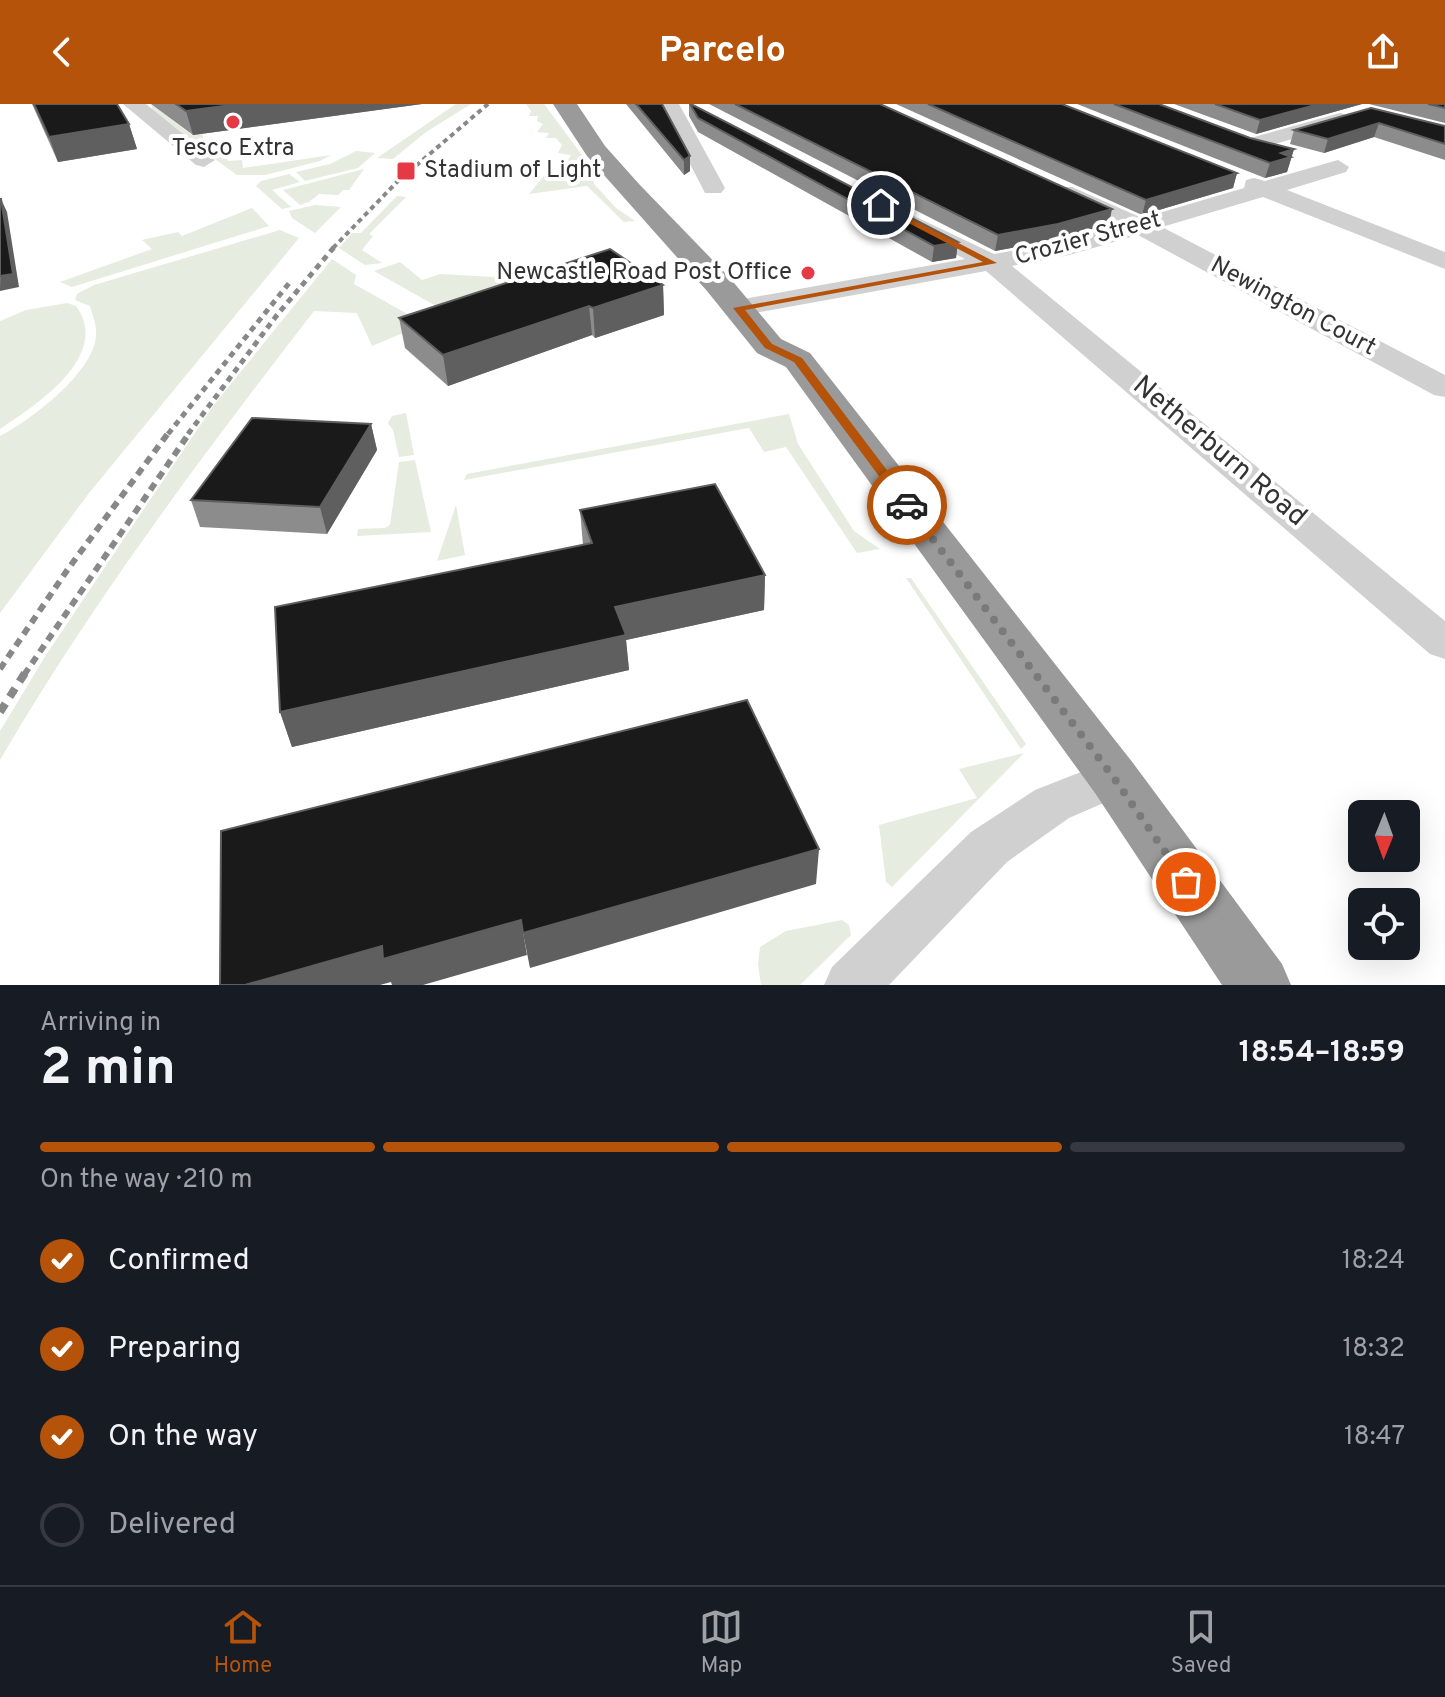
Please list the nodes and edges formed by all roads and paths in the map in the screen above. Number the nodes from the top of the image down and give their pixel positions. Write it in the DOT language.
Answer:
graph roads {
  1 [pos="133,104"];
  2 [pos="565,104"];
  3 [pos="586,104"];
  4 [pos="669,104"];
  5 [pos="1365,112"];
  6 [pos="204,160"];
  7 [pos="1234,177"];
  8 [pos="1042,182"];
  9 [pos="713,188"];
  10 [pos="1262,189"];
  11 [pos="895,213"];
  12 [pos="1142,227"];
  13 [pos="1445,261"];
  14 [pos="992,263"];
  15 [pos="771,302"];
  16 [pos="738,308"];
  17 [pos="798,360"];
  18 [pos="1445,388"];
  19 [pos="1445,644"];
  20 [pos="1114,778"];
  21 [pos="852,985"];
  22 [pos="1259,985"];
  1 -- 6 [label="street"];
  2 -- 16 [label="highway"];
  3 -- 15 [label="highway"];
  4 -- 9 [label="street"];
  5 -- 10 [label="street, Crozier Street"];
  7 -- 10 [label="street"];
  8 -- 12 [label="street, Newington Court"];
  10 -- 12 [label="street, Crozier Street"];
  10 -- 13 [label="street"];
  11 -- 14 [label="street, Netherburn Road"];
  12 -- 14 [label="street, Crozier Street"];
  12 -- 18 [label="street, Newington Court"];
  14 -- 15 [label="street, Crozier Street"];
  14 -- 19 [label="street, Netherburn Road"];
  15 -- 16 [label="street, Crozier Street"];
  15 -- 17 [label="highway"];
  16 -- 17 [label="highway"];
  17 -- 20 [label="highway"];
  20 -- 21 [label="street"];
  20 -- 22 [label="highway"];
}
